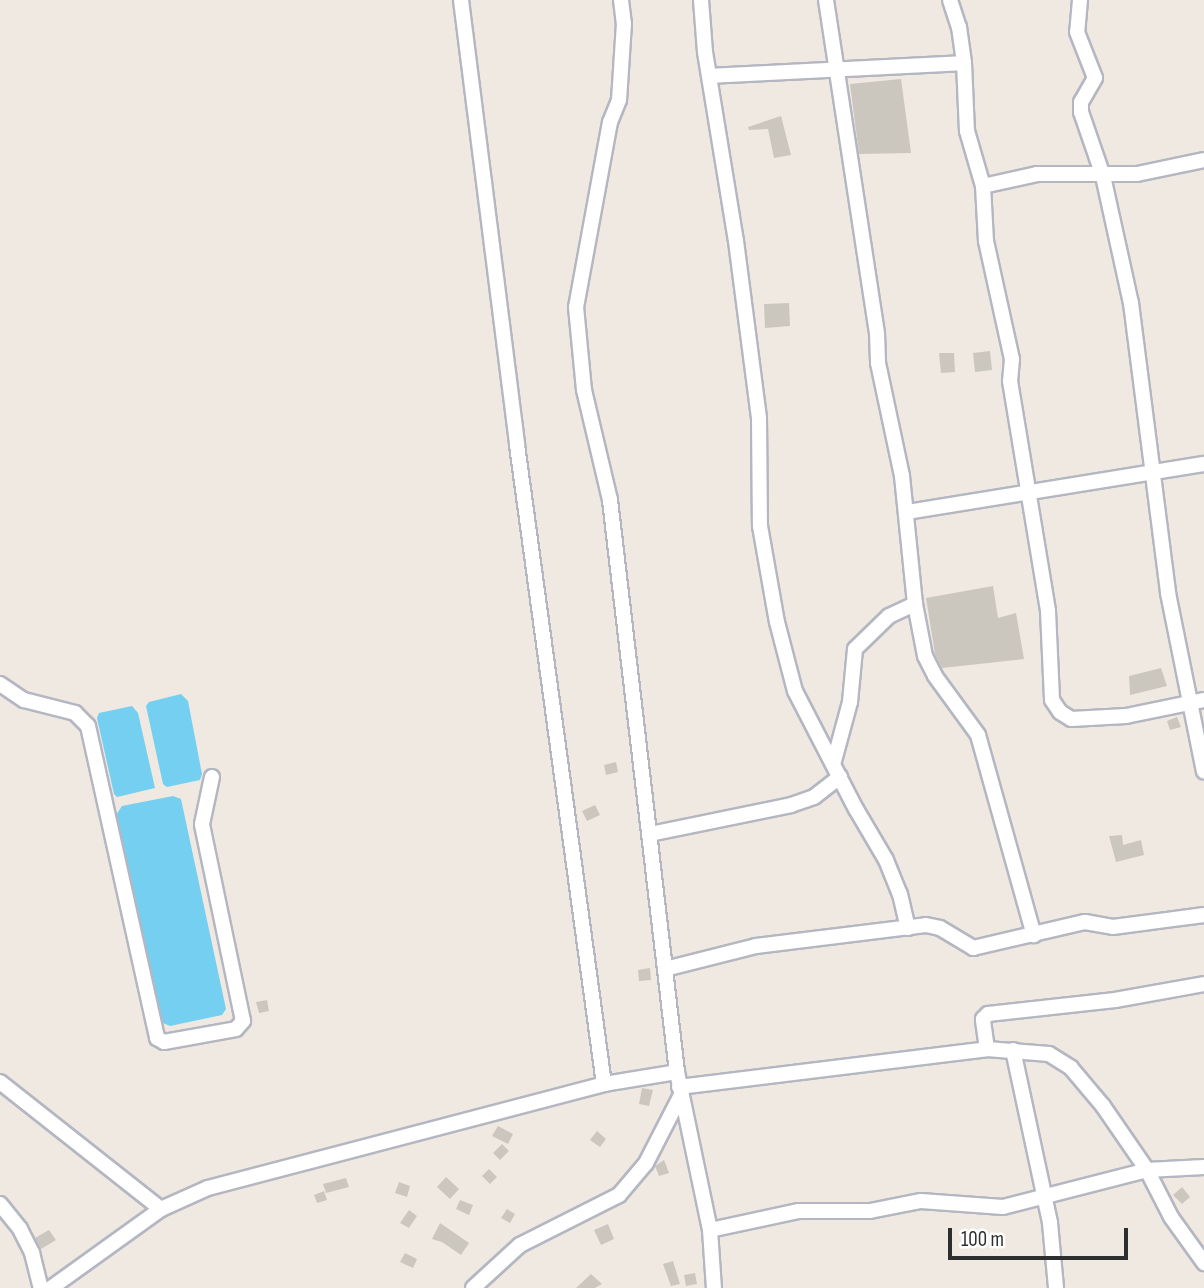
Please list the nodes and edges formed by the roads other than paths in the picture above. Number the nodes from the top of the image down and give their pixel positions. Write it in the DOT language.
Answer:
graph roads {
  1 [pos="461,0"];
  2 [pos="621,0"];
  3 [pos="701,0"];
  4 [pos="826,0"];
  5 [pos="950,0"];
  6 [pos="1080,0"];
  7 [pos="964,63"];
  8 [pos="835,68"];
  9 [pos="710,76"];
  10 [pos="1204,160"];
  11 [pos="1103,176"];
  12 [pos="983,186"];
  13 [pos="1204,464"];
  14 [pos="1151,473"];
  15 [pos="1030,493"];
  16 [pos="907,512"];
  17 [pos="915,604"];
  18 [pos="0,684"];
  19 [pos="1197,701"];
  20 [pos="834,761"];
  21 [pos="1204,771"];
  22 [pos="212,777"];
  23 [pos="840,777"];
  24 [pos="650,834"];
  25 [pos="1204,915"];
  26 [pos="908,928"];
  27 [pos="1034,935"];
  28 [pos="665,969"];
  29 [pos="1204,984"];
  30 [pos="988,1049"];
  31 [pos="1013,1050"];
  32 [pos="0,1082"];
  33 [pos="604,1083"];
  34 [pos="679,1084"];
  35 [pos="1204,1167"];
  36 [pos="1147,1170"];
  37 [pos="1044,1197"];
  38 [pos="0,1204"];
  39 [pos="161,1209"];
  40 [pos="710,1230"];
  41 [pos="1204,1263"];
  42 [pos="41,1288"];
  43 [pos="51,1288"];
  44 [pos="473,1288"];
  45 [pos="714,1288"];
  46 [pos="1056,1288"];
  1 -- 33 [label="street"];
  2 -- 24 [label="street"];
  3 -- 9 [label="street"];
  4 -- 8 [label="street"];
  5 -- 7 [label="street"];
  6 -- 11 [label="street"];
  7 -- 8 [label="street"];
  7 -- 12 [label="street"];
  8 -- 9 [label="street"];
  8 -- 16 [label="street"];
  9 -- 20 [label="street"];
  10 -- 11 [label="street"];
  11 -- 12 [label="street"];
  11 -- 14 [label="street"];
  12 -- 15 [label="street"];
  13 -- 14 [label="street"];
  14 -- 15 [label="street"];
  14 -- 19 [label="street"];
  15 -- 16 [label="street"];
  15 -- 19 [label="street"];
  16 -- 17 [label="street"];
  17 -- 20 [label="street"];
  17 -- 27 [label="street"];
  18 -- 22 [label="street"];
  19 -- 21 [label="street"];
  20 -- 23 [label="street"];
  23 -- 24 [label="street"];
  23 -- 26 [label="street"];
  24 -- 28 [label="street"];
  25 -- 27 [label="street"];
  26 -- 27 [label="street"];
  26 -- 28 [label="street"];
  28 -- 34 [label="street"];
  29 -- 30 [label="street"];
  30 -- 31 [label="street"];
  30 -- 34 [label="street"];
  31 -- 36 [label="street"];
  31 -- 37 [label="street"];
  32 -- 39 [label="street"];
  33 -- 34 [label="street"];
  33 -- 39 [label="street"];
  34 -- 40 [label="street"];
  34 -- 44 [label="street"];
  35 -- 36 [label="street"];
  36 -- 37 [label="street"];
  36 -- 41 [label="street"];
  37 -- 40 [label="street"];
  37 -- 46 [label="street"];
  38 -- 42 [label="street"];
  39 -- 43 [label="street"];
  40 -- 45 [label="street"];
}
